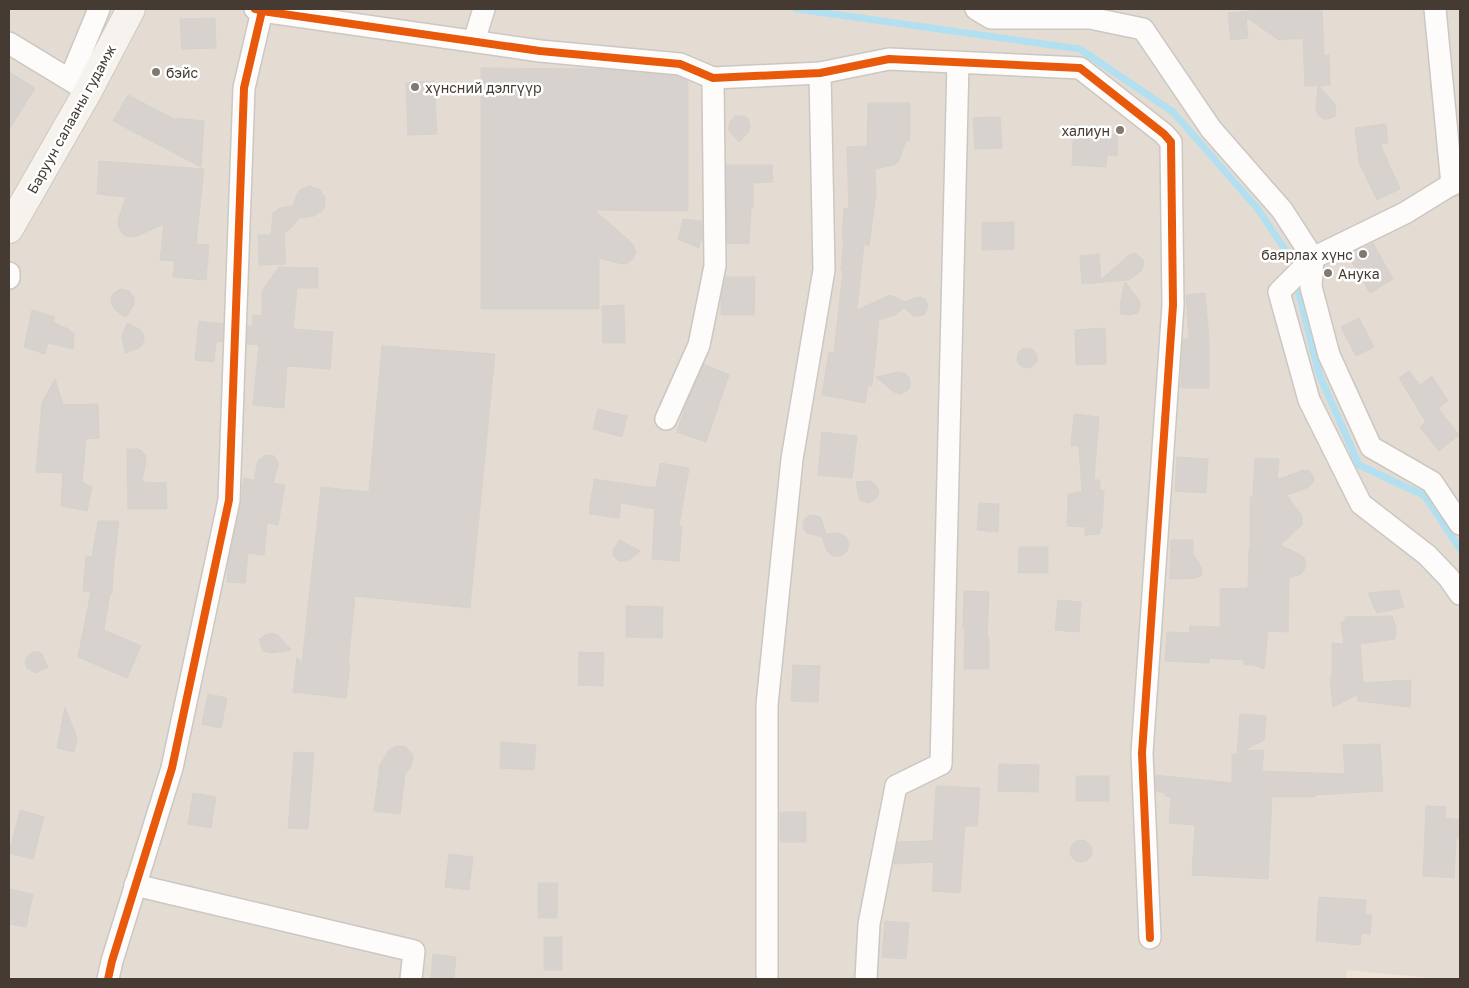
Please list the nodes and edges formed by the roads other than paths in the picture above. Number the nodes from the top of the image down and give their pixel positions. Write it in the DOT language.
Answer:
graph roads {
  1 [pos="99,9"];
  2 [pos="131,9"];
  3 [pos="484,9"];
  4 [pos="976,9"];
  5 [pos="1435,9"];
  6 [pos="258,10"];
  7 [pos="1142,19"];
  8 [pos="474,41"];
  9 [pos="9,43"];
  10 [pos="958,63"];
  11 [pos="820,73"];
  12 [pos="713,78"];
  13 [pos="79,85"];
  14 [pos="1456,182"];
  15 [pos="9,229"];
  16 [pos="1308,263"];
  17 [pos="9,273"];
  18 [pos="9,278"];
  19 [pos="666,419"];
  20 [pos="1460,524"];
  21 [pos="1460,594"];
  22 [pos="135,885"];
  23 [pos="1150,938"];
  24 [pos="767,975"];
  25 [pos="108,979"];
  26 [pos="411,979"];
  27 [pos="866,979"];
  1 -- 13 [label="street"];
  2 -- 13 [label="main road, Баруун салааны гудамж"];
  3 -- 8 [label="street"];
  4 -- 7 [label="street"];
  5 -- 14 [label="street"];
  6 -- 8 [label="street"];
  6 -- 22 [label="street"];
  7 -- 16 [label="street"];
  8 -- 12 [label="street"];
  9 -- 13 [label="street"];
  10 -- 11 [label="street"];
  10 -- 23 [label="street"];
  10 -- 27 [label="street"];
  11 -- 12 [label="street"];
  11 -- 24 [label="street"];
  12 -- 19 [label="street"];
  13 -- 15 [label="main road, Баруун салааны гудамж"];
  14 -- 16 [label="street"];
  16 -- 20 [label="street"];
  16 -- 21 [label="street"];
  17 -- 18 [label="street"];
  22 -- 25 [label="street"];
  22 -- 26 [label="street"];
}
